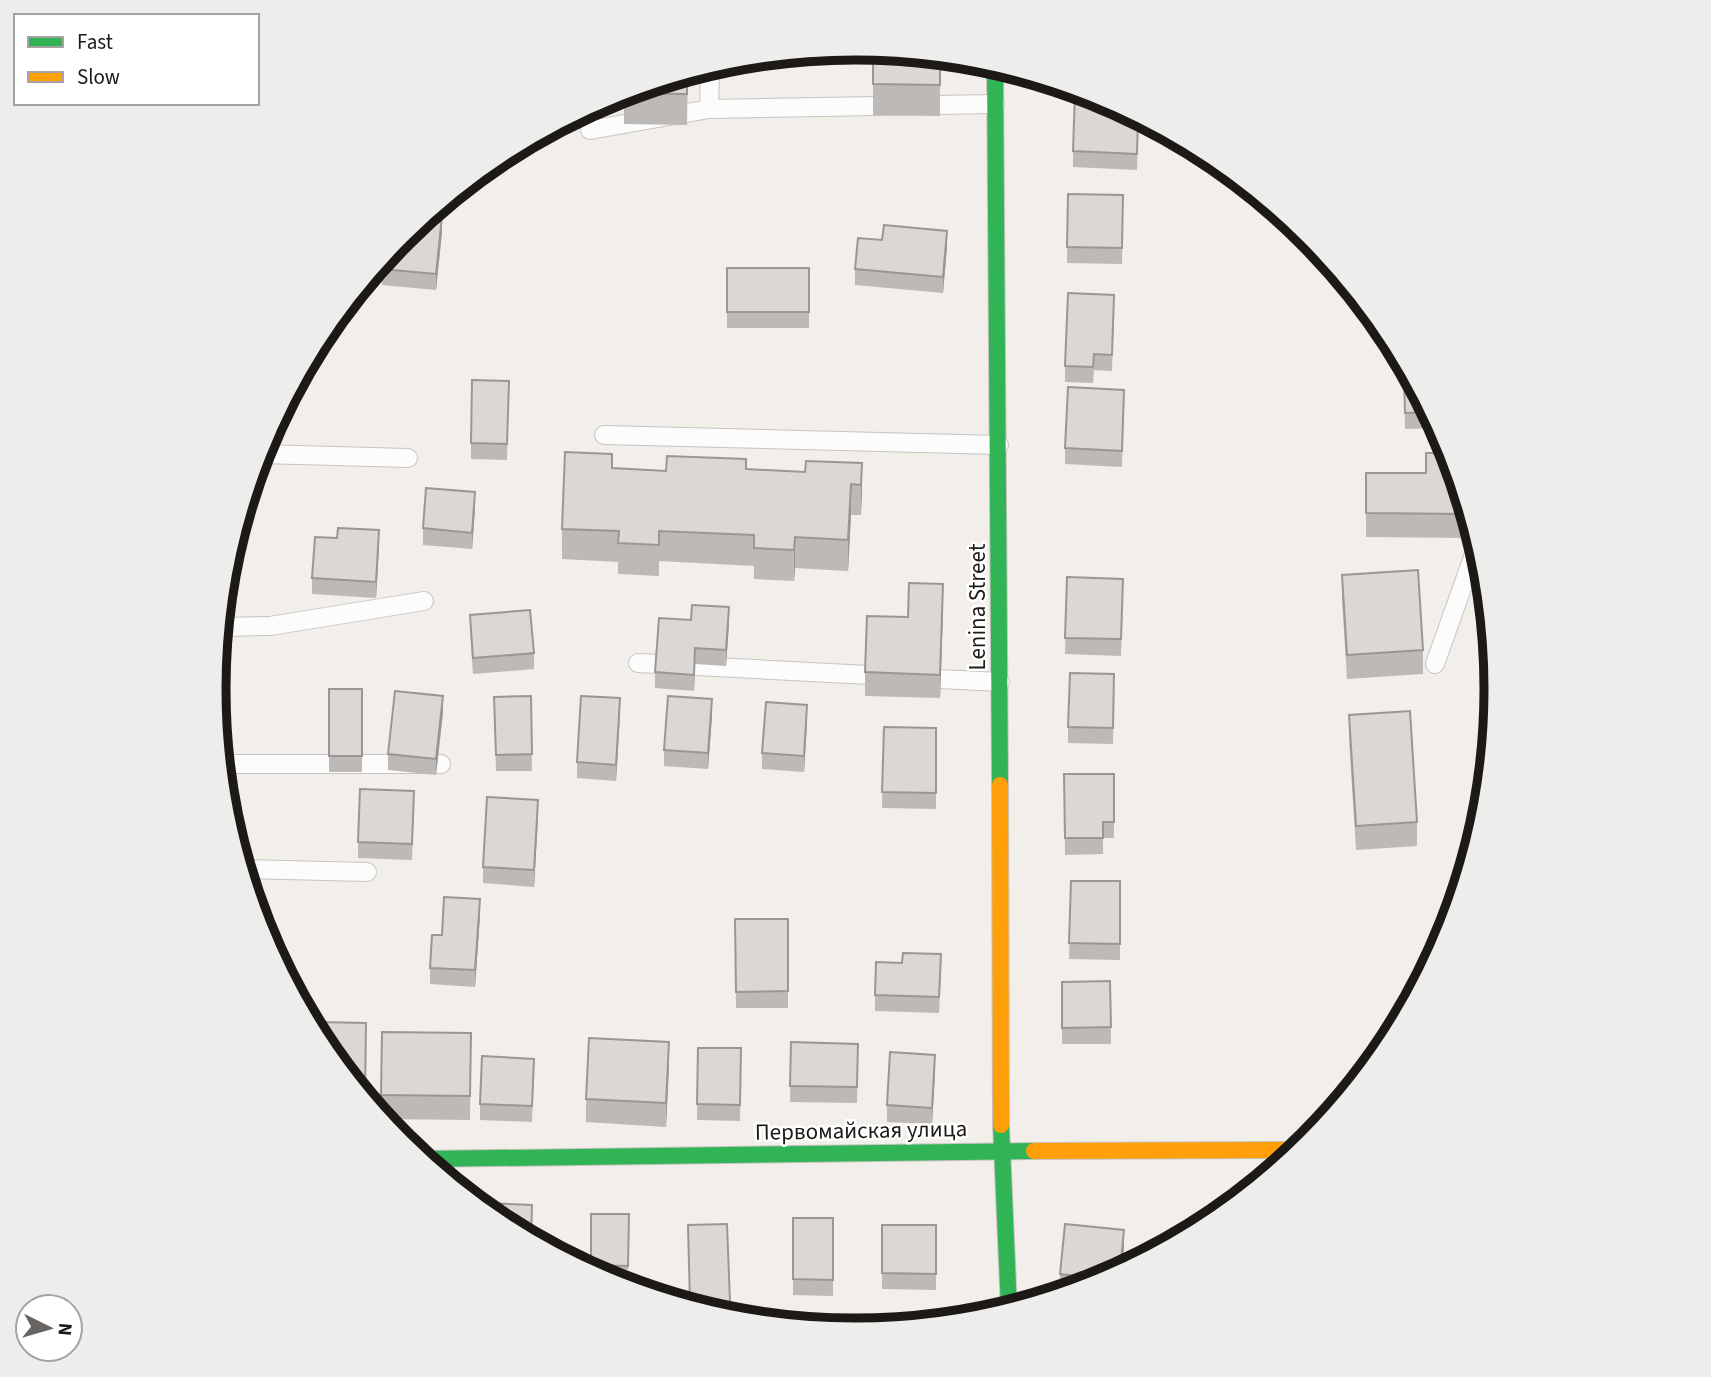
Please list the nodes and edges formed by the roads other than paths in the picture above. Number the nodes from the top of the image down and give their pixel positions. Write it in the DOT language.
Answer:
graph roads {
  1 [pos="995,76"];
  2 [pos="710,77"];
  3 [pos="995,104"];
  4 [pos="709,109"];
  5 [pos="590,130"];
  6 [pos="604,435"];
  7 [pos="999,444"];
  8 [pos="272,454"];
  9 [pos="408,458"];
  10 [pos="1471,562"];
  11 [pos="424,601"];
  12 [pos="230,627"];
  13 [pos="638,663"];
  14 [pos="1435,664"];
  15 [pos="1000,682"];
  16 [pos="231,764"];
  17 [pos="441,764"];
  18 [pos="253,869"];
  19 [pos="367,872"];
  20 [pos="1282,1150"];
  21 [pos="1001,1151"];
  22 [pos="439,1159"];
  23 [pos="1008,1298"];
  1 -- 3 [label="street, Lenina Street"];
  2 -- 4 [label="lane"];
  3 -- 4 [label="lane"];
  3 -- 7 [label="street, Lenina Street"];
  4 -- 5 [label="lane"];
  6 -- 7 [label="lane"];
  7 -- 15 [label="street, Lenina Street"];
  8 -- 9 [label="lane"];
  10 -- 14 [label="lane"];
  11 -- 12 [label="lane"];
  13 -- 15 [label="lane"];
  15 -- 21 [label="street, Lenina Street"];
  16 -- 17 [label="lane"];
  18 -- 19 [label="lane"];
  20 -- 21 [label="street, Первомайская улица"];
  21 -- 22 [label="street, Первомайская улица"];
  21 -- 23 [label="street, Lenina Street"];
}
